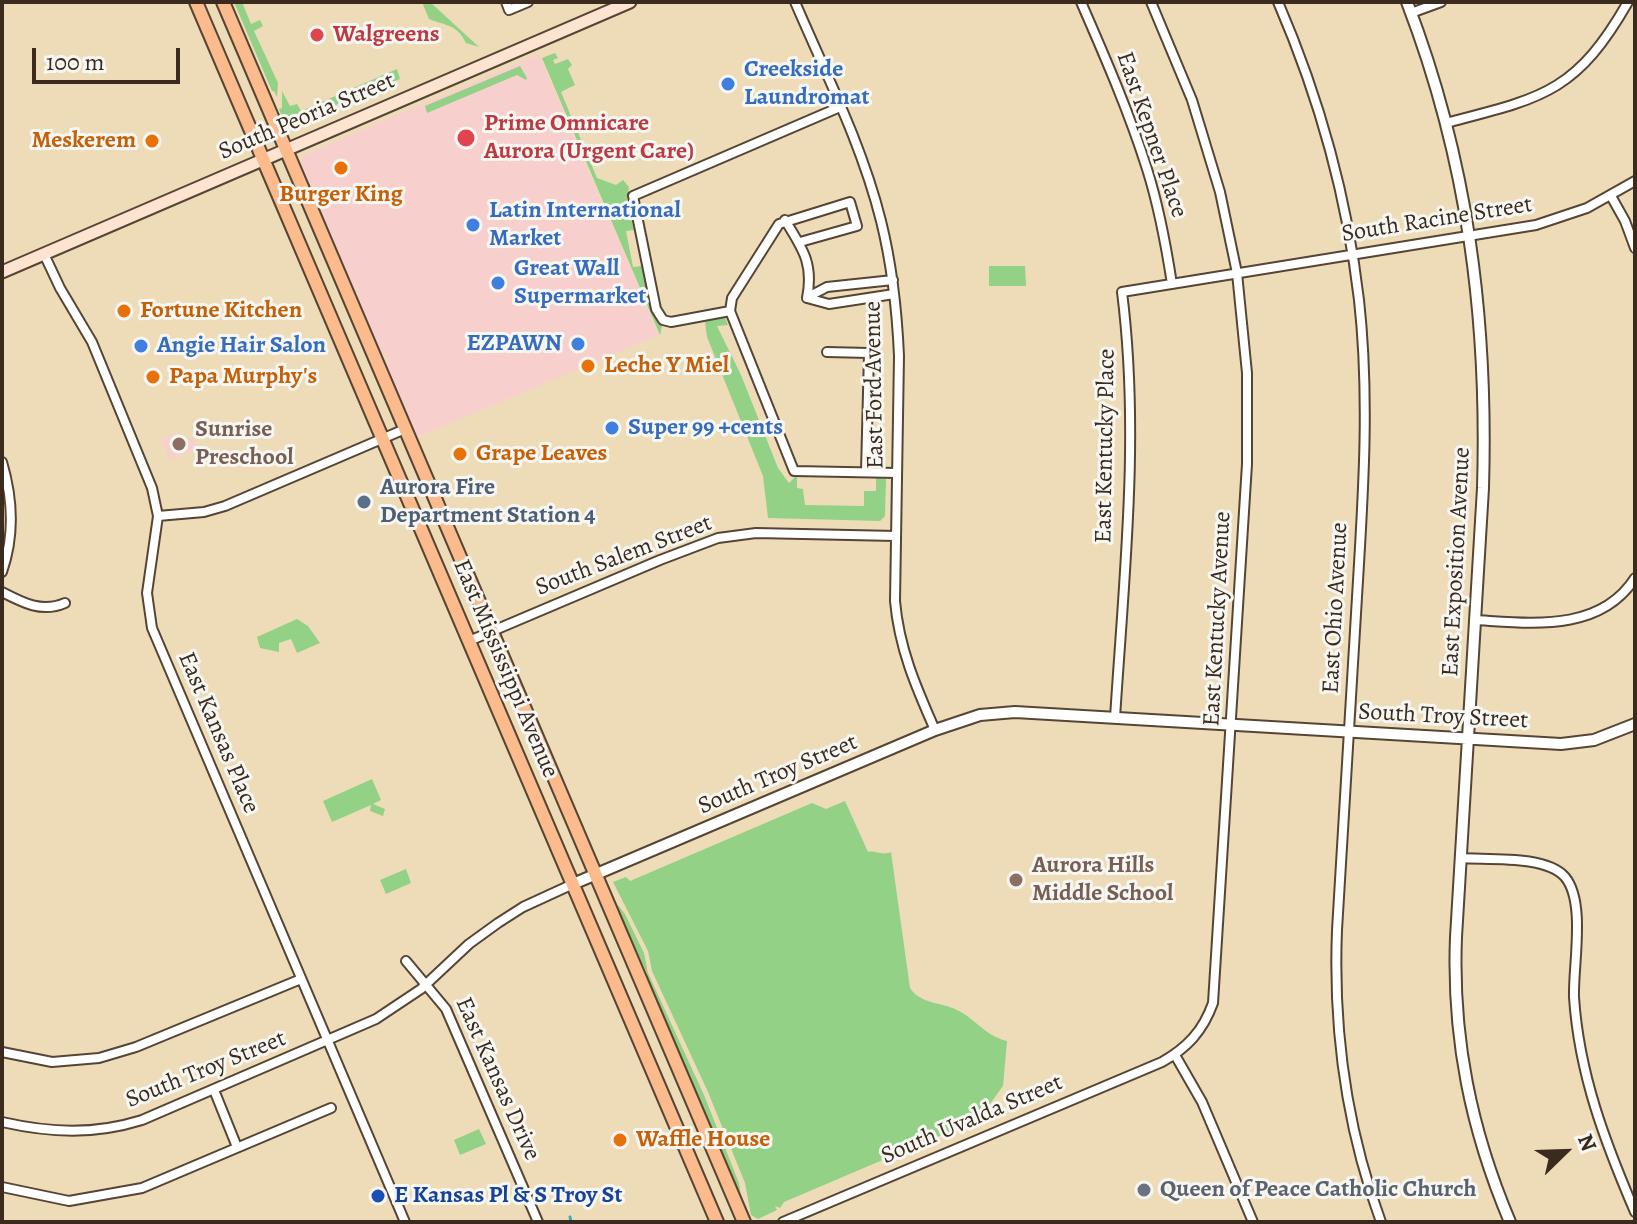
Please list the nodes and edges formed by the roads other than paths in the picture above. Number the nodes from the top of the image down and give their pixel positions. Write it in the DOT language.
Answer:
graph roads {
  1 [pos="196,2"];
  2 [pos="223,2"];
  3 [pos="506,2"];
  4 [pos="528,2"];
  5 [pos="630,2"];
  6 [pos="795,2"];
  7 [pos="1081,2"];
  8 [pos="1151,2"];
  9 [pos="1278,2"];
  10 [pos="1407,2"];
  11 [pos="1441,2"];
  12 [pos="1628,2"];
  13 [pos="1411,13"];
  14 [pos="840,107"];
  15 [pos="1446,123"];
  16 [pos="286,150"];
  17 [pos="264,159"];
  18 [pos="1635,181"];
  19 [pos="1611,196"];
  20 [pos="785,220"];
  21 [pos="1470,236"];
  22 [pos="800,242"];
  23 [pos="1635,248"];
  24 [pos="44,254"];
  25 [pos="1353,255"];
  26 [pos="2,272"];
  27 [pos="1237,273"];
  28 [pos="893,280"];
  29 [pos="1172,284"];
  30 [pos="894,294"];
  31 [pos="807,298"];
  32 [pos="730,311"];
  33 [pos="827,352"];
  34 [pos="405,429"];
  35 [pos="383,439"];
  36 [pos="2,462"];
  37 [pos="866,472"];
  38 [pos="897,473"];
  39 [pos="158,516"];
  40 [pos="896,536"];
  41 [pos="2,572"];
  42 [pos="1635,578"];
  43 [pos="2,592"];
  44 [pos="65,603"];
  45 [pos="1475,620"];
  46 [pos="492,631"];
  47 [pos="469,641"];
  48 [pos="1115,718"];
  49 [pos="1635,724"];
  50 [pos="1232,725"];
  51 [pos="935,730"];
  52 [pos="1349,732"];
  53 [pos="1467,739"];
  54 [pos="1460,858"];
  55 [pos="595,874"];
  56 [pos="573,884"];
  57 [pos="406,961"];
  58 [pos="301,979"];
  59 [pos="427,984"];
  60 [pos="328,1041"];
  61 [pos="2,1052"];
  62 [pos="1175,1055"];
  63 [pos="214,1090"];
  64 [pos="331,1108"];
  65 [pos="2,1122"];
  66 [pos="237,1147"];
  67 [pos="2,1187"];
  68 [pos="1635,1212"];
  69 [pos="405,1222"];
  70 [pos="538,1222"];
  71 [pos="717,1222"];
  72 [pos="744,1222"];
  73 [pos="783,1222"];
  74 [pos="1253,1222"];
  75 [pos="1381,1222"];
  76 [pos="1510,1222"];
  1 -- 17 [label="main road, East Mississippi Avenue"];
  2 -- 16 [label="main road, East Mississippi Avenue"];
  3 -- 4 [label="street"];
  5 -- 16 [label="main road, South Peoria Street"];
  6 -- 14 [label="street, East Ford Avenue"];
  7 -- 29 [label="street, East Kepner Place"];
  8 -- 27 [label="street, East Kentucky Avenue"];
  9 -- 25 [label="street, East Ohio Avenue"];
  10 -- 13 [label="street, East Exposition Avenue"];
  11 -- 13 [label="street"];
  12 -- 15 [label="street"];
  13 -- 15 [label="street, East Exposition Avenue"];
  14 -- 28 [label="street, East Ford Avenue"];
  14 -- 32 [label="street"];
  15 -- 21 [label="street, East Exposition Avenue"];
  16 -- 17 [label="main road, South Peoria Street"];
  16 -- 34 [label="main road, East Mississippi Avenue"];
  17 -- 24 [label="main road, South Peoria Street"];
  17 -- 35 [label="main road, East Mississippi Avenue"];
  18 -- 19 [label="street, South Racine Street"];
  19 -- 21 [label="street, South Racine Street"];
  19 -- 23 [label="street"];
  20 -- 22 [label="street"];
  20 -- 22 [label="street"];
  20 -- 32 [label="street"];
  21 -- 25 [label="street, South Racine Street"];
  21 -- 45 [label="street, East Exposition Avenue"];
  22 -- 31 [label="street"];
  24 -- 26 [label="main road, South Peoria Street"];
  24 -- 39 [label="street, East Kansas Place"];
  25 -- 27 [label="street, South Racine Street"];
  25 -- 52 [label="street, East Ohio Avenue"];
  27 -- 29 [label="street, East Kentucky Place"];
  27 -- 50 [label="street, East Kentucky Avenue"];
  28 -- 30 [label="street, East Ford Avenue"];
  28 -- 31 [label="street"];
  29 -- 48 [label="street, East Kentucky Place"];
  30 -- 31 [label="street"];
  30 -- 38 [label="street, East Ford Avenue"];
  32 -- 37 [label="street"];
  33 -- 37 [label="street"];
  34 -- 35 [label="street"];
  34 -- 46 [label="main road, East Mississippi Avenue"];
  35 -- 39 [label="street"];
  35 -- 47 [label="main road, East Mississippi Avenue"];
  36 -- 41 [label="street"];
  37 -- 38 [label="street"];
  38 -- 40 [label="street, East Ford Avenue"];
  39 -- 58 [label="street, East Kansas Place"];
  40 -- 46 [label="street, South Salem Street"];
  40 -- 51 [label="street, East Ford Avenue"];
  42 -- 45 [label="street"];
  43 -- 44 [label="street"];
  45 -- 53 [label="street, East Exposition Avenue"];
  46 -- 47 [label="street, South Salem Street"];
  46 -- 55 [label="main road, East Mississippi Avenue"];
  47 -- 56 [label="main road, East Mississippi Avenue"];
  48 -- 50 [label="street, South Troy Street"];
  48 -- 51 [label="street, South Troy Street"];
  49 -- 53 [label="street, South Troy Street"];
  50 -- 52 [label="street, South Troy Street"];
  50 -- 62 [label="street, East Kentucky Avenue"];
  51 -- 55 [label="street, South Troy Street"];
  52 -- 53 [label="street, South Troy Street"];
  52 -- 75 [label="street, East Ohio Avenue"];
  53 -- 54 [label="street, East Exposition Avenue"];
  54 -- 68 [label="street"];
  54 -- 76 [label="street, East Exposition Avenue"];
  55 -- 56 [label="street, South Troy Street"];
  55 -- 72 [label="main road, East Mississippi Avenue"];
  56 -- 59 [label="street, South Troy Street"];
  56 -- 71 [label="main road, East Mississippi Avenue"];
  57 -- 59 [label="street, East Kansas Drive"];
  58 -- 60 [label="street, East Kansas Place"];
  58 -- 61 [label="street"];
  59 -- 60 [label="street, South Troy Street"];
  59 -- 70 [label="street, East Kansas Drive"];
  60 -- 63 [label="street, South Troy Street"];
  60 -- 69 [label="street, East Kansas Place"];
  62 -- 73 [label="street, South Uvalda Street"];
  62 -- 74 [label="street"];
  63 -- 65 [label="street, South Troy Street"];
  63 -- 66 [label="street"];
  64 -- 66 [label="street"];
  66 -- 67 [label="street"];
}
